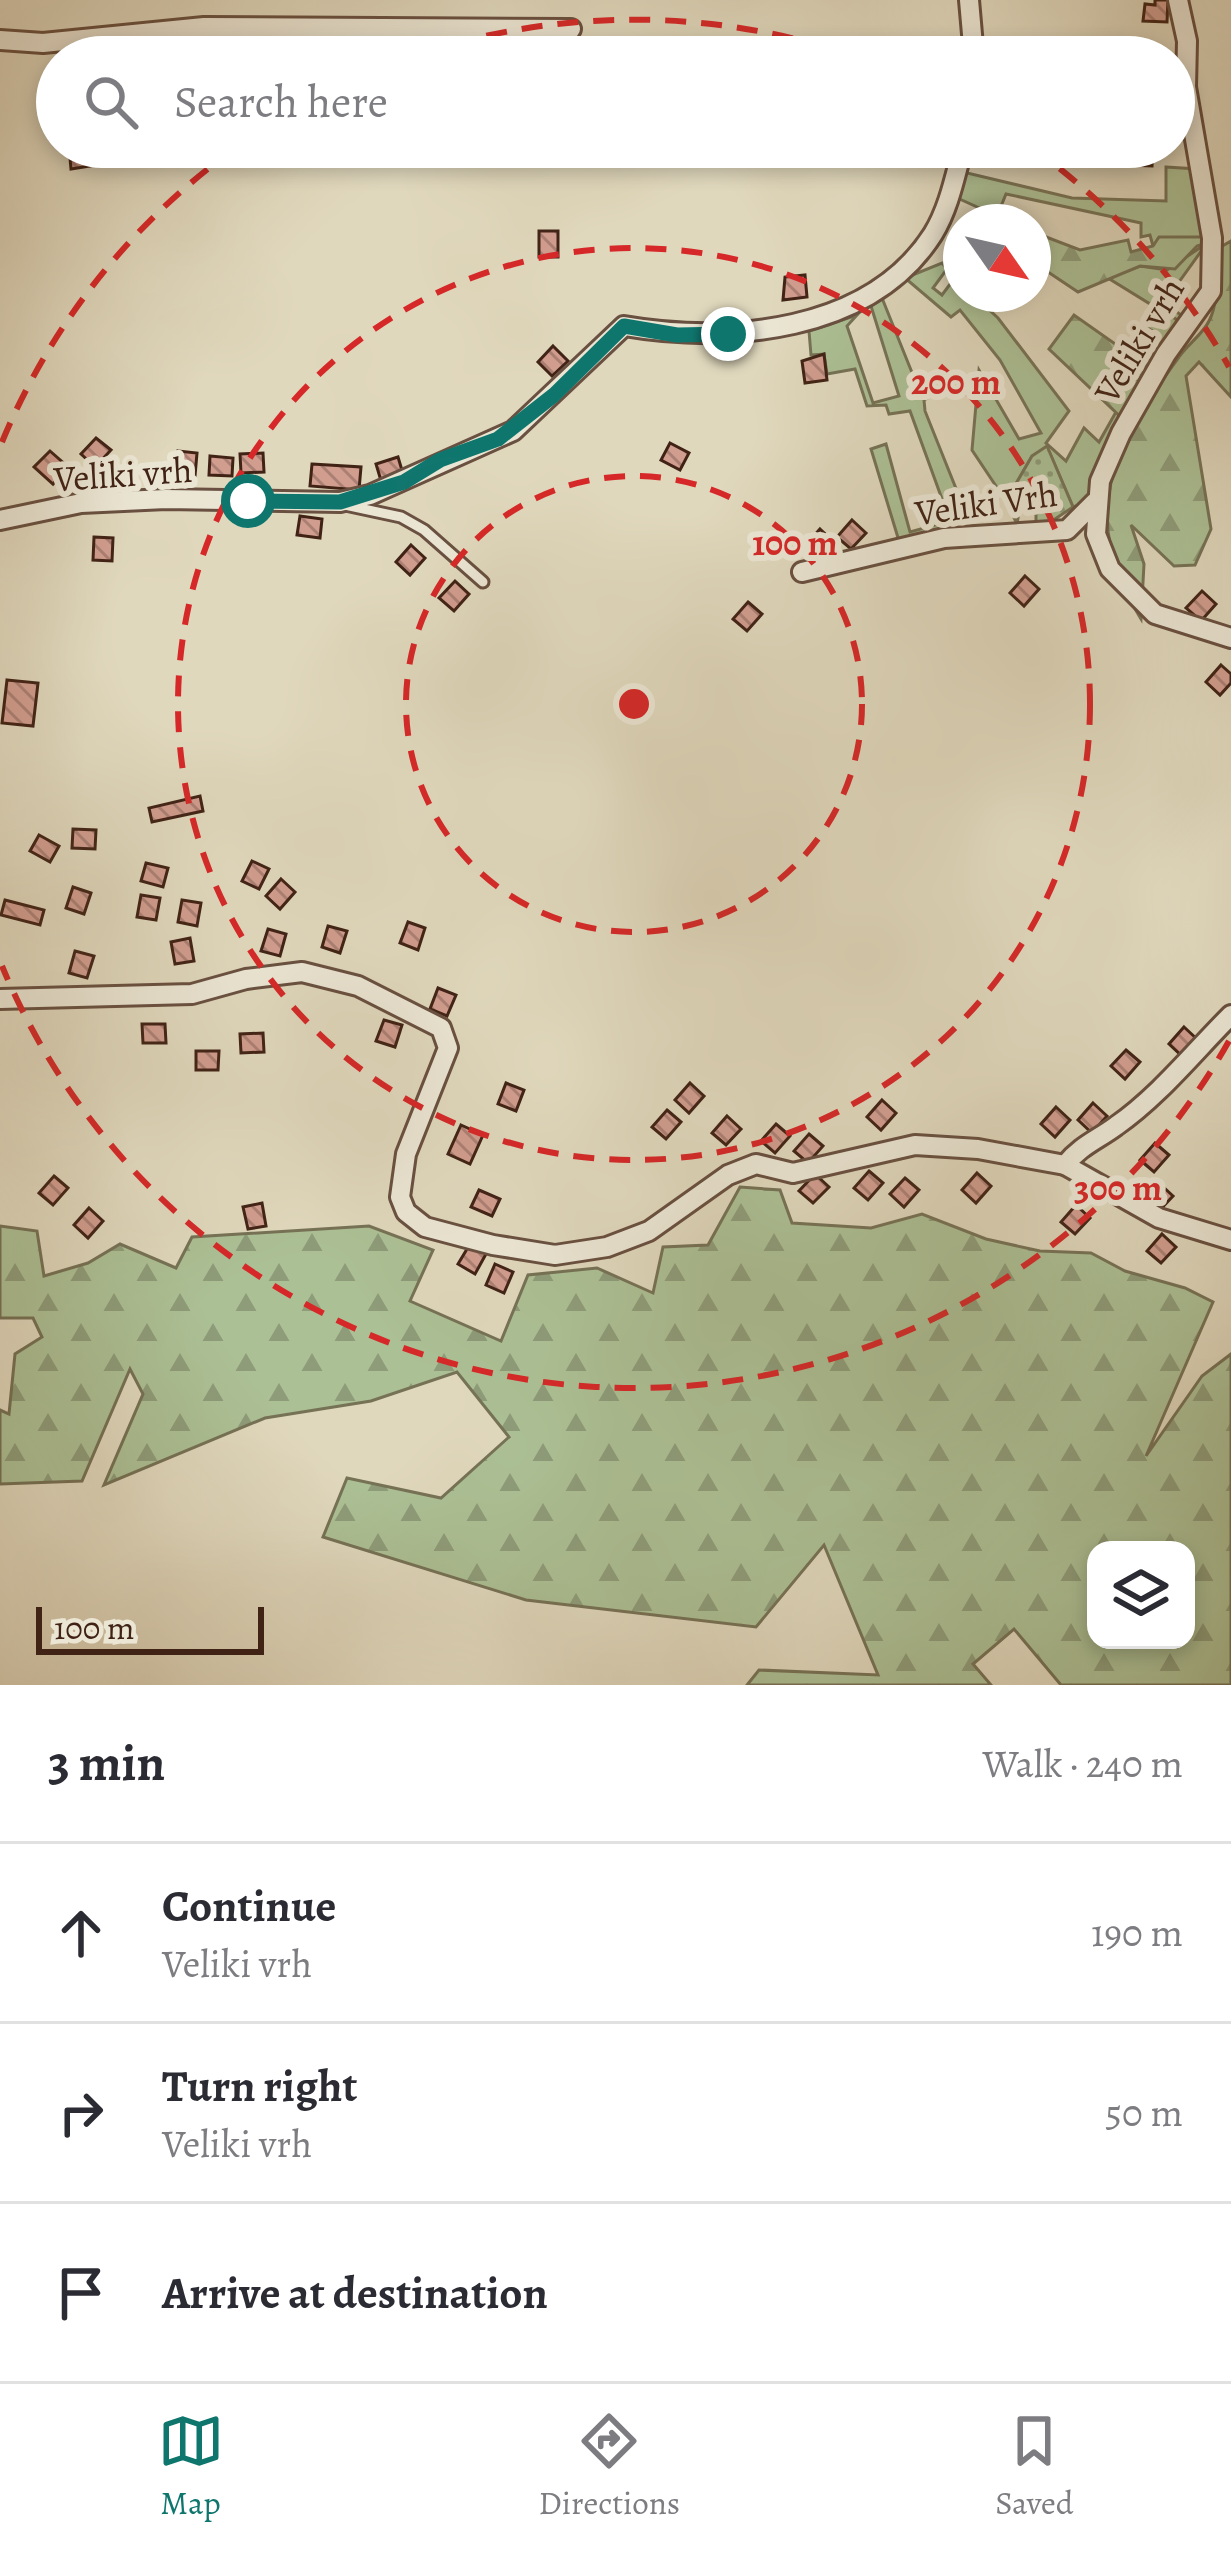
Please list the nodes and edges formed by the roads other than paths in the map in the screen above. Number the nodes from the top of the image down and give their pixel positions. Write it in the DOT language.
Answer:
graph roads {
  1 [pos="969,0"];
  2 [pos="1178,0"];
  3 [pos="571,29"];
  4 [pos="114,36"];
  5 [pos="972,36"];
  6 [pos="1186,36"];
  7 [pos="0,40"];
  8 [pos="36,43"];
  9 [pos="1195,137"];
  10 [pos="957,168"];
  11 [pos="1097,498"];
  12 [pos="340,502"];
  13 [pos="0,520"];
  14 [pos="802,572"];
  15 [pos="483,582"];
  16 [pos="1231,638"];
  17 [pos="0,999"];
  18 [pos="1231,1015"];
  19 [pos="1064,1165"];
  20 [pos="1231,1240"];
  1 -- 5 [label="street"];
  2 -- 6 [label="street, Veliki vrh"];
  3 -- 4 [label="street"];
  7 -- 8 [label="street"];
  9 -- 11 [label="street, Veliki vrh"];
  10 -- 12 [label="street, Veliki vrh"];
  11 -- 14 [label="street, Veliki Vrh"];
  11 -- 16 [label="street"];
  12 -- 13 [label="street, Veliki vrh"];
  12 -- 15 [label="lane"];
  17 -- 19 [label="street"];
  18 -- 19 [label="street"];
  19 -- 20 [label="street"];
}
